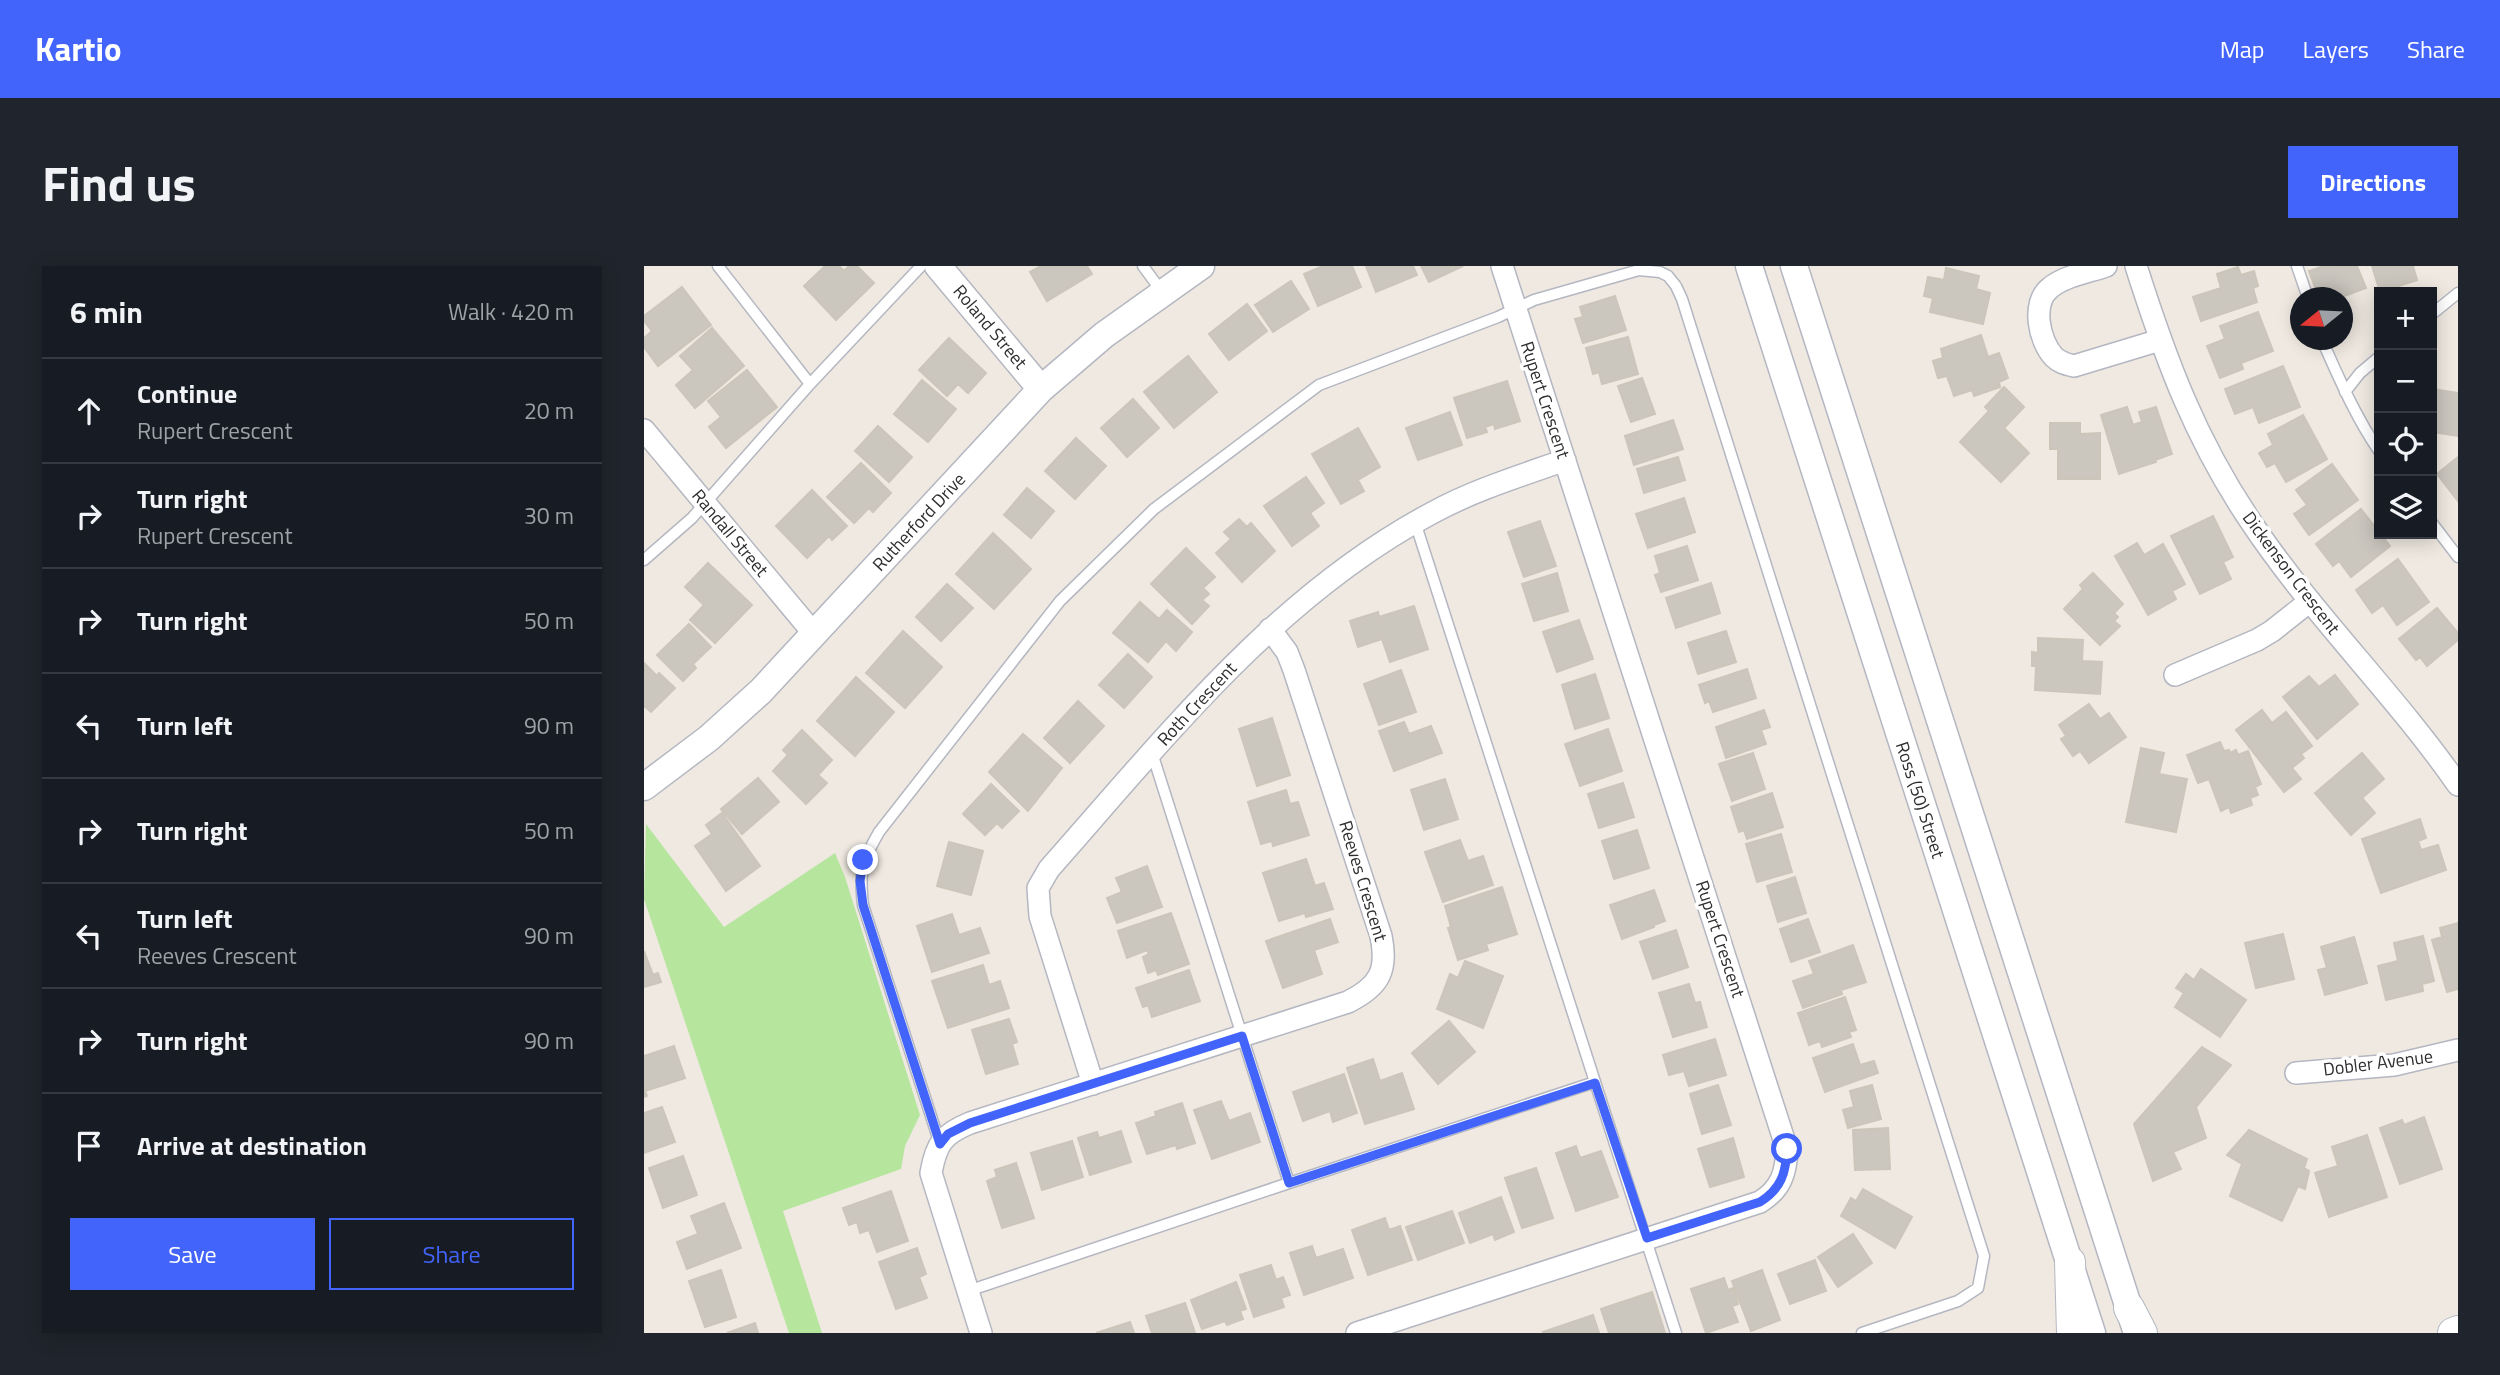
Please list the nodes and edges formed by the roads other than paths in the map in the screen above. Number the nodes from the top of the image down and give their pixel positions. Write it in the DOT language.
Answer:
graph roads {
  1 [pos="718,266"];
  2 [pos="920,266"];
  3 [pos="938,266"];
  4 [pos="1143,266"];
  5 [pos="1200,266"];
  6 [pos="1502,266"];
  7 [pos="1749,266"];
  8 [pos="1794,266"];
  9 [pos="2106,266"];
  10 [pos="2136,266"];
  11 [pos="2297,266"];
  12 [pos="2304,287"];
  13 [pos="1161,292"];
  14 [pos="2458,293"];
  15 [pos="1516,308"];
  16 [pos="2437,310"];
  17 [pos="2160,340"];
  18 [pos="2326,350"];
  19 [pos="2374,361"];
  20 [pos="810,384"];
  21 [pos="1041,389"];
  22 [pos="2344,393"];
  23 [pos="644,430"];
  24 [pos="2374,444"];
  25 [pos="1565,460"];
  26 [pos="705,503"];
  27 [pos="1415,522"];
  28 [pos="2437,530"];
  29 [pos="2458,557"];
  30 [pos="644,560"];
  31 [pos="2310,601"];
  32 [pos="1270,629"];
  33 [pos="815,635"];
  34 [pos="2175,675"];
  35 [pos="1152,752"];
  36 [pos="2458,785"];
  37 [pos="644,787"];
  38 [pos="1242,1036"];
  39 [pos="2458,1050"];
  40 [pos="2297,1073"];
  41 [pos="1595,1083"];
  42 [pos="1093,1084"];
  43 [pos="940,1144"];
  44 [pos="1289,1183"];
  45 [pos="1647,1238"];
  46 [pos="2070,1262"];
  47 [pos="968,1291"];
  48 [pos="2136,1325"];
  49 [pos="981,1333"];
  50 [pos="1357,1333"];
  51 [pos="1676,1333"];
  52 [pos="1862,1333"];
  53 [pos="2072,1333"];
  54 [pos="2092,1333"];
  1 -- 20 [label="lane"];
  2 -- 20 [label="lane"];
  3 -- 21 [label="street, Roland Street"];
  4 -- 13 [label="lane"];
  5 -- 13 [label="street, Rutherford Drive"];
  6 -- 15 [label="street, Rupert Crescent"];
  7 -- 46 [label="street, Ross (50) Street"];
  8 -- 48 [label="street"];
  9 -- 17 [label="street"];
  10 -- 17 [label="street, Dickenson Crescent"];
  11 -- 12 [label="lane"];
  13 -- 21 [label="street, Rutherford Drive"];
  14 -- 16 [label="lane"];
  15 -- 25 [label="street, Rupert Crescent"];
  15 -- 43 [label="lane"];
  15 -- 52 [label="lane"];
  17 -- 31 [label="street, Dickenson Crescent"];
  18 -- 22 [label="lane"];
  19 -- 22 [label="lane"];
  20 -- 26 [label="lane"];
  21 -- 33 [label="street, Rutherford Drive"];
  22 -- 24 [label="lane"];
  23 -- 26 [label="street, Randall Street"];
  25 -- 27 [label="street, Roth Crescent"];
  25 -- 45 [label="street, Rupert Crescent"];
  26 -- 30 [label="lane"];
  26 -- 33 [label="street, Randall Street"];
  27 -- 32 [label="street, Roth Crescent"];
  27 -- 41 [label="lane"];
  28 -- 29 [label="lane"];
  31 -- 34 [label="street"];
  31 -- 36 [label="street, Dickenson Crescent"];
  32 -- 35 [label="street, Roth Crescent"];
  32 -- 38 [label="street, Reeves Crescent"];
  33 -- 37 [label="street, Rutherford Drive"];
  35 -- 38 [label="lane"];
  35 -- 42 [label="street, Roth Crescent"];
  38 -- 42 [label="street, Reeves Crescent"];
  38 -- 44 [label="lane"];
  39 -- 40 [label="street, Dobler Avenue"];
  41 -- 44 [label="lane"];
  41 -- 45 [label="lane"];
  42 -- 43 [label="street, Reeves Crescent"];
  43 -- 47 [label="street"];
  44 -- 47 [label="lane"];
  45 -- 50 [label="street, Rupert Crescent"];
  45 -- 51 [label="lane"];
  46 -- 53 [label="main road"];
  46 -- 54 [label="street, Ross (50) Street"];
  47 -- 49 [label="street"];
}
